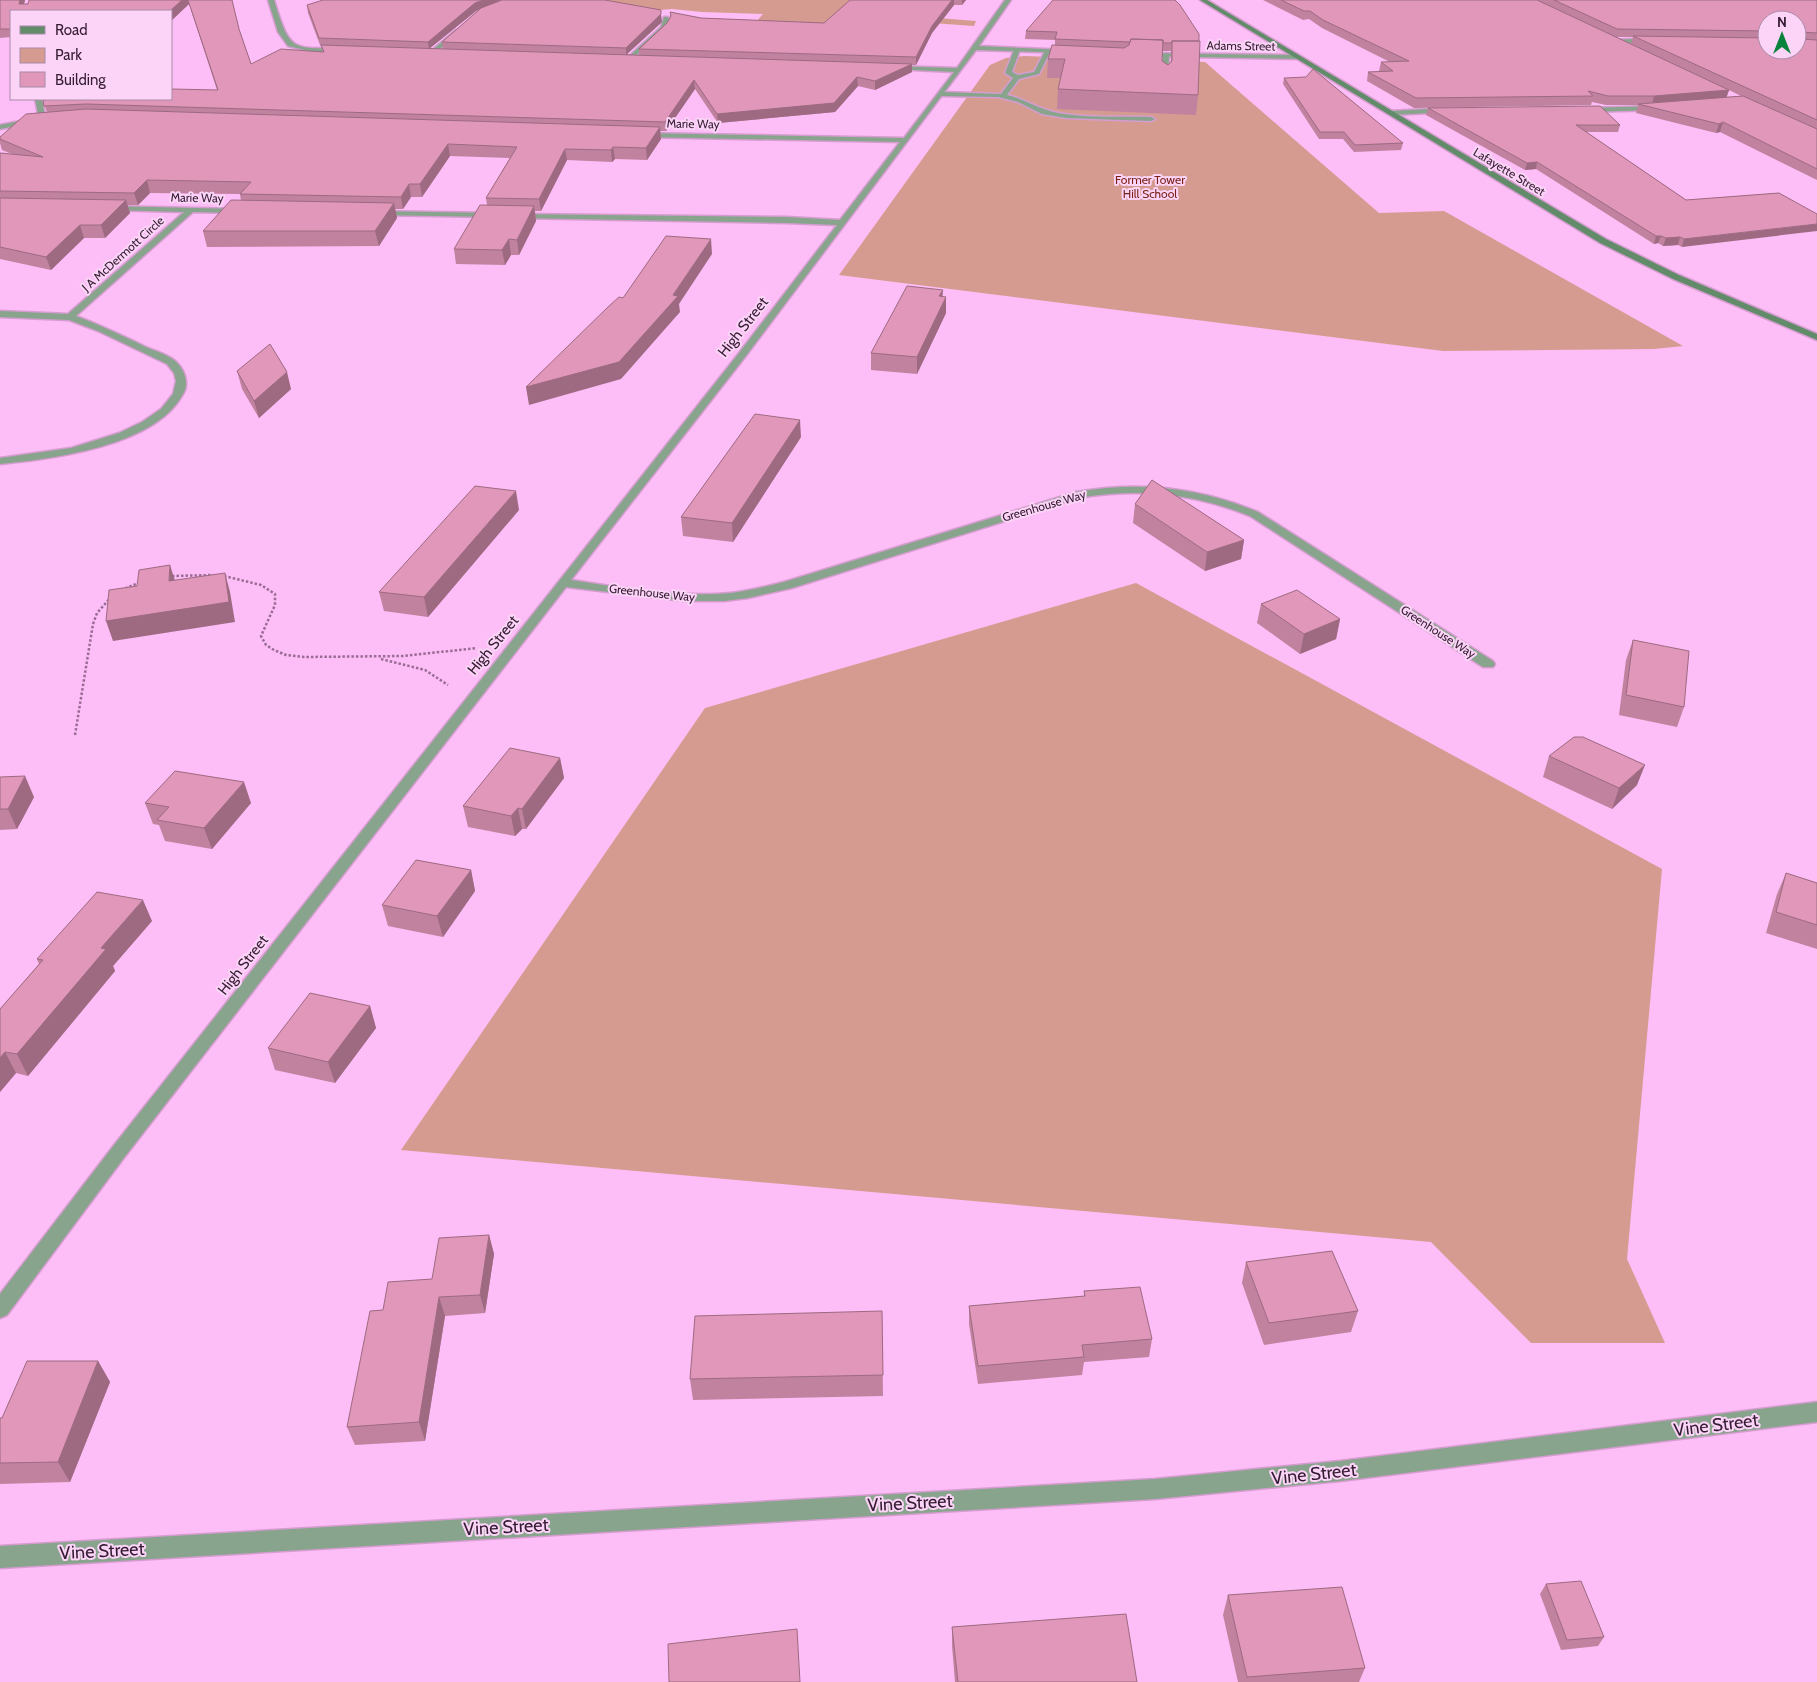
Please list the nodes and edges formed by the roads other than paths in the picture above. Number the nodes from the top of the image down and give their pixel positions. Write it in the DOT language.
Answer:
graph roads {
  1 [pos="271,0"];
  2 [pos="1008,0"];
  3 [pos="1203,0"];
  4 [pos="666,18"];
  5 [pos="466,24"];
  6 [pos="1604,38"];
  7 [pos="1664,40"];
  8 [pos="1612,42"];
  9 [pos="974,48"];
  10 [pos="1017,50"];
  11 [pos="1629,50"];
  12 [pos="349,51"];
  13 [pos="1047,52"];
  14 [pos="423,53"];
  15 [pos="432,53"];
  16 [pos="442,53"];
  17 [pos="1078,53"];
  18 [pos="1137,54"];
  19 [pos="1166,55"];
  20 [pos="1298,57"];
  21 [pos="619,59"];
  22 [pos="629,59"];
  23 [pos="639,59"];
  24 [pos="1043,60"];
  25 [pos="1053,60"];
  26 [pos="888,67"];
  27 [pos="959,70"];
  28 [pos="1017,77"];
  29 [pos="1165,80"];
  30 [pos="942,94"];
  31 [pos="1003,96"];
  32 [pos="38,100"];
  33 [pos="1666,108"];
  34 [pos="1457,110"];
  35 [pos="1581,110"];
  36 [pos="1391,113"];
  37 [pos="1151,119"];
  38 [pos="0,127"];
  39 [pos="629,134"];
  40 [pos="906,140"];
  41 [pos="96,208"];
  42 [pos="191,210"];
  43 [pos="251,211"];
  44 [pos="370,213"];
  45 [pos="499,215"];
  46 [pos="509,216"];
  47 [pos="844,224"];
  48 [pos="0,314"];
  49 [pos="70,317"];
  50 [pos="1817,337"];
  51 [pos="0,461"];
  52 [pos="563,583"];
  53 [pos="1488,664"];
  54 [pos="0,1309"];
  55 [pos="1817,1412"];
  56 [pos="0,1557"];
  1 -- 12 [label="street"];
  2 -- 9 [label="street, High Street"];
  3 -- 20 [label="main road, Lafayette Street"];
  4 -- 22 [label="street"];
  5 -- 15 [label="street"];
  6 -- 8 [label="street"];
  7 -- 8 [label="street"];
  8 -- 11 [label="street"];
  9 -- 10 [label="street"];
  9 -- 27 [label="street, High Street"];
  10 -- 13 [label="street"];
  10 -- 28 [label="street"];
  13 -- 17 [label="street"];
  13 -- 24 [label="street"];
  14 -- 15 [label="street"];
  15 -- 16 [label="street"];
  18 -- 19 [label="street, Adams Street"];
  19 -- 20 [label="street, Adams Street"];
  19 -- 29 [label="street"];
  20 -- 36 [label="main road, Lafayette Street"];
  21 -- 22 [label="street"];
  22 -- 23 [label="street"];
  24 -- 25 [label="street"];
  24 -- 28 [label="street"];
  26 -- 27 [label="street"];
  27 -- 30 [label="street, High Street"];
  28 -- 31 [label="street"];
  30 -- 31 [label="street"];
  30 -- 40 [label="street, High Street"];
  31 -- 37 [label="street"];
  32 -- 38 [label="street"];
  33 -- 35 [label="street"];
  34 -- 36 [label="street"];
  36 -- 50 [label="main road, Lafayette Street"];
  39 -- 40 [label="street, Marie Way"];
  40 -- 47 [label="street, High Street"];
  41 -- 42 [label="street, Marie Way"];
  42 -- 43 [label="street, Marie Way"];
  42 -- 49 [label="street, J A McDermott Circle"];
  44 -- 45 [label="street"];
  46 -- 47 [label="street"];
  47 -- 52 [label="street, High Street"];
  48 -- 49 [label="street"];
  49 -- 51 [label="street"];
  52 -- 53 [label="street, Greenhouse Way"];
  52 -- 54 [label="street, High Street"];
  55 -- 56 [label="street, Vine Street"];
}
